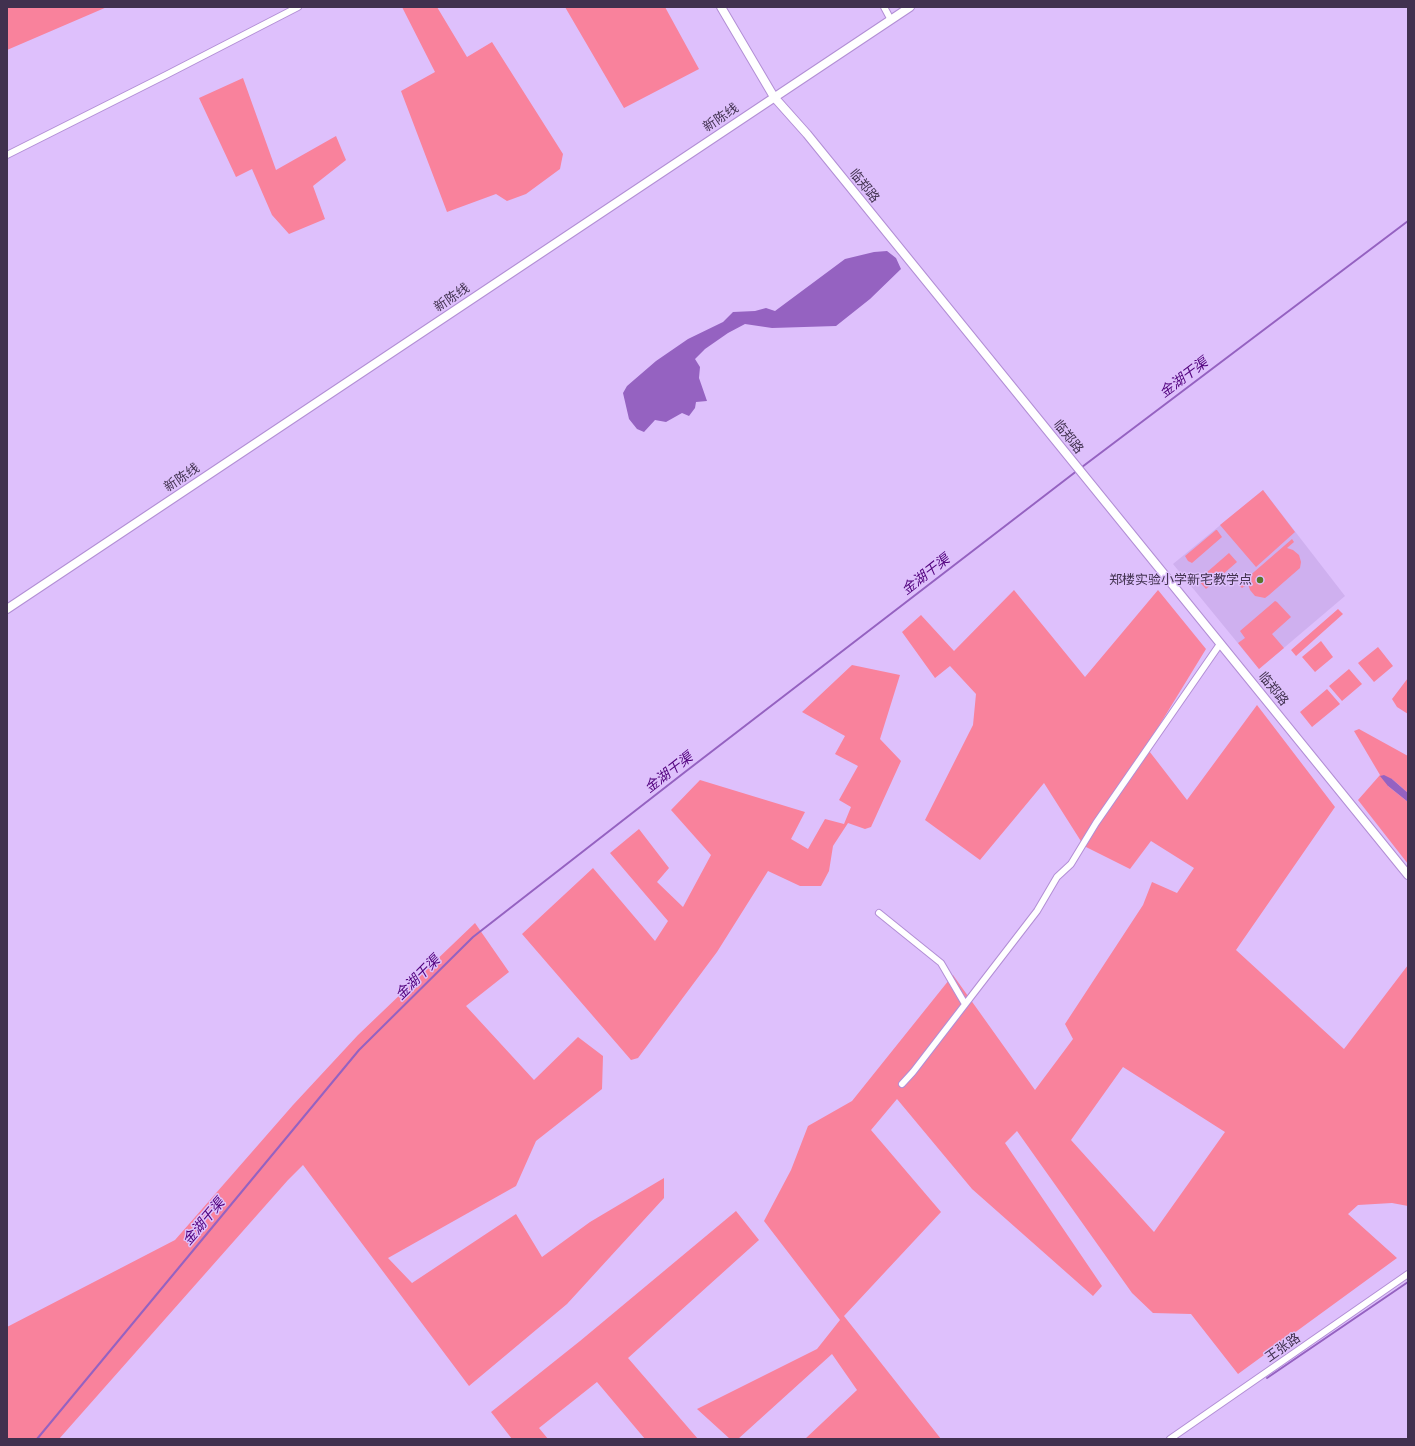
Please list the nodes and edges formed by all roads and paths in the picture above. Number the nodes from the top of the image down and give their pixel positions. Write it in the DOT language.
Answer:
graph roads {
  1 [pos="298,7"];
  2 [pos="722,7"];
  3 [pos="884,7"];
  4 [pos="910,7"];
  5 [pos="891,20"];
  6 [pos="774,97"];
  7 [pos="7,155"];
  8 [pos="7,609"];
  9 [pos="1220,644"];
  10 [pos="1408,875"];
  11 [pos="879,912"];
  12 [pos="965,1004"];
  13 [pos="902,1084"];
  14 [pos="1408,1274"];
  15 [pos="1170,1439"];
  1 -- 7 [label="street"];
  2 -- 6 [label="main road, 临郑路"];
  3 -- 5 [label="street"];
  4 -- 5 [label="main road, 新陈线"];
  5 -- 6 [label="main road, 新陈线"];
  6 -- 8 [label="main road, 新陈线"];
  6 -- 9 [label="main road, 临郑路"];
  9 -- 10 [label="main road, 临郑路"];
  9 -- 12 [label="street"];
  11 -- 12 [label="street"];
  12 -- 13 [label="street"];
  14 -- 15 [label="street, 王张路"];
}
